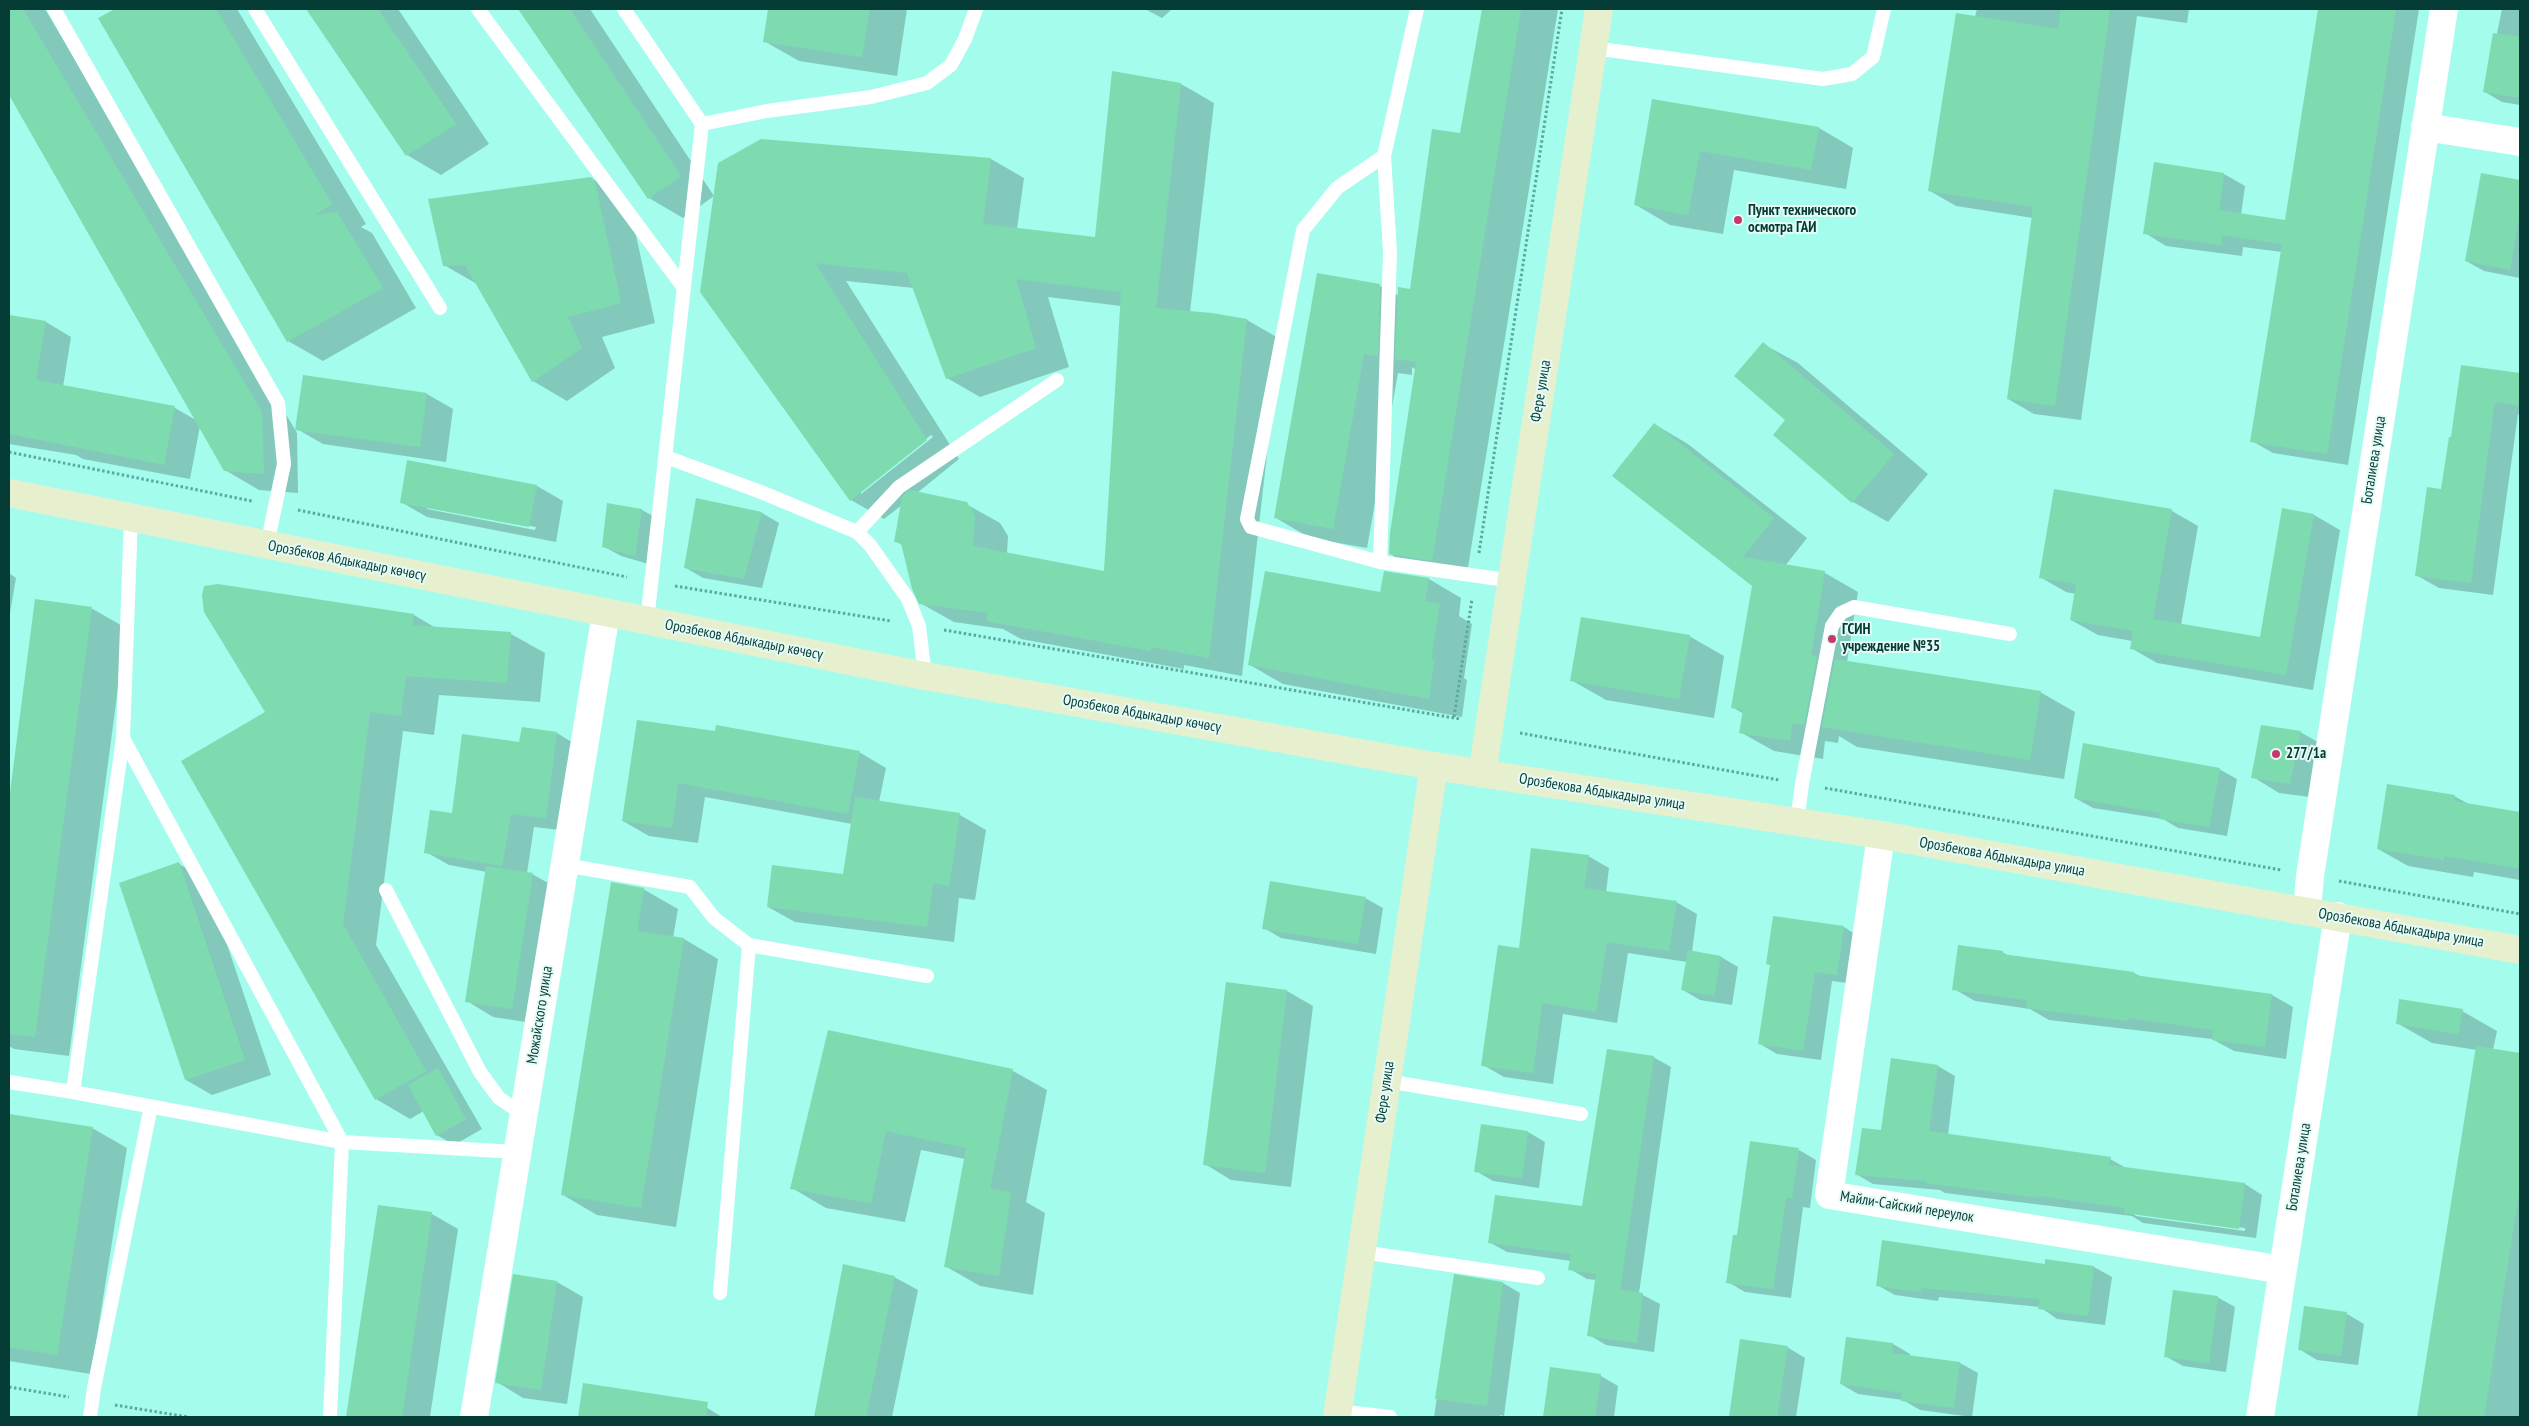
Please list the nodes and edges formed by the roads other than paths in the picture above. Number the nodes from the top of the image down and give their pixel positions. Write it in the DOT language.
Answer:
graph roads {
  1 [pos="54,9"];
  2 [pos="255,9"];
  3 [pos="478,9"];
  4 [pos="624,9"];
  5 [pos="976,9"];
  6 [pos="1417,9"];
  7 [pos="1599,9"];
  8 [pos="1884,9"];
  9 [pos="2444,9"];
  10 [pos="1593,48"];
  11 [pos="702,124"];
  12 [pos="2425,126"];
  13 [pos="2520,142"];
  14 [pos="1384,156"];
  15 [pos="684,288"];
  16 [pos="440,308"];
  17 [pos="1057,380"];
  18 [pos="666,457"];
  19 [pos="9,493"];
  20 [pos="131,517"];
  21 [pos="857,532"];
  22 [pos="267,545"];
  23 [pos="1380,562"];
  24 [pos="1513,580"];
  25 [pos="606,613"];
  26 [pos="647,621"];
  27 [pos="2010,634"];
  28 [pos="925,676"];
  29 [pos="123,738"];
  30 [pos="1434,766"];
  31 [pos="1482,774"];
  32 [pos="1797,822"];
  33 [pos="1881,835"];
  34 [pos="565,865"];
  35 [pos="386,890"];
  36 [pos="2307,911"];
  37 [pos="2338,916"];
  38 [pos="749,946"];
  39 [pos="2520,950"];
  40 [pos="927,976"];
  41 [pos="1387,1081"];
  42 [pos="9,1082"];
  43 [pos="73,1092"];
  44 [pos="151,1106"];
  45 [pos="1581,1114"];
  46 [pos="524,1115"];
  47 [pos="342,1142"];
  48 [pos="518,1152"];
  49 [pos="1362,1252"];
  50 [pos="2283,1270"];
  51 [pos="1538,1278"];
  52 [pos="720,1293"];
  53 [pos="1338,1414"];
  54 [pos="90,1417"];
  55 [pos="330,1417"];
  56 [pos="474,1417"];
  57 [pos="1390,1417"];
  58 [pos="2260,1417"];
  1 -- 22 [label="lane"];
  2 -- 16 [label="lane"];
  3 -- 15 [label="lane"];
  4 -- 11 [label="lane"];
  5 -- 11 [label="lane"];
  6 -- 14 [label="lane"];
  7 -- 10 [label="street, Фере улица"];
  8 -- 10 [label="lane"];
  9 -- 12 [label="street, Боталиева улица"];
  10 -- 24 [label="street, Фере улица"];
  11 -- 15 [label="lane"];
  12 -- 13 [label="street"];
  12 -- 36 [label="street, Боталиева улица"];
  14 -- 23 [label="lane"];
  14 -- 23 [label="lane"];
  15 -- 18 [label="lane"];
  17 -- 21 [label="lane"];
  18 -- 21 [label="lane"];
  18 -- 26 [label="lane"];
  19 -- 20 [label="street, Орозбеков Абдыкадыр көчөсү"];
  20 -- 22 [label="street, Орозбеков Абдыкадыр көчөсү"];
  20 -- 29 [label="lane"];
  21 -- 28 [label="lane"];
  22 -- 25 [label="street, Орозбеков Абдыкадыр көчөсү"];
  23 -- 24 [label="lane"];
  24 -- 31 [label="street, Фере улица"];
  25 -- 26 [label="street, Орозбеков Абдыкадыр көчөсү"];
  25 -- 34 [label="street, Можайского улица"];
  26 -- 28 [label="street, Орозбеков Абдыкадыр көчөсү"];
  27 -- 32 [label="lane"];
  28 -- 30 [label="street, Орозбеков Абдыкадыр көчөсү"];
  29 -- 43 [label="lane"];
  29 -- 47 [label="lane"];
  30 -- 31 [label="street, Орозбеков Абдыкадыр көчөсү"];
  30 -- 41 [label="street, Фере улица"];
  31 -- 32 [label="street, Орозбекова Абдыкадыра улица"];
  32 -- 33 [label="street, Орозбекова Абдыкадыра улица"];
  33 -- 36 [label="street, Орозбекова Абдыкадыра улица"];
  33 -- 50 [label="street, Майли-Сайский переулок"];
  34 -- 38 [label="lane"];
  34 -- 46 [label="street, Можайского улица"];
  35 -- 46 [label="lane"];
  36 -- 37 [label="street, Орозбекова Абдыкадыра улица"];
  37 -- 39 [label="street, Орозбекова Абдыкадыра улица"];
  37 -- 50 [label="street, Боталиева улица"];
  38 -- 40 [label="lane"];
  38 -- 52 [label="lane"];
  41 -- 45 [label="lane"];
  41 -- 49 [label="street, Фере улица"];
  42 -- 43 [label="lane"];
  43 -- 44 [label="lane"];
  44 -- 47 [label="lane"];
  44 -- 54 [label="lane"];
  46 -- 48 [label="street, Можайского улица"];
  47 -- 48 [label="lane"];
  47 -- 55 [label="lane"];
  48 -- 56 [label="street, Можайского улица"];
  49 -- 51 [label="lane"];
  49 -- 53 [label="street, Фере улица"];
  50 -- 58 [label="street, Боталиева улица"];
  53 -- 57 [label="lane"];
}
